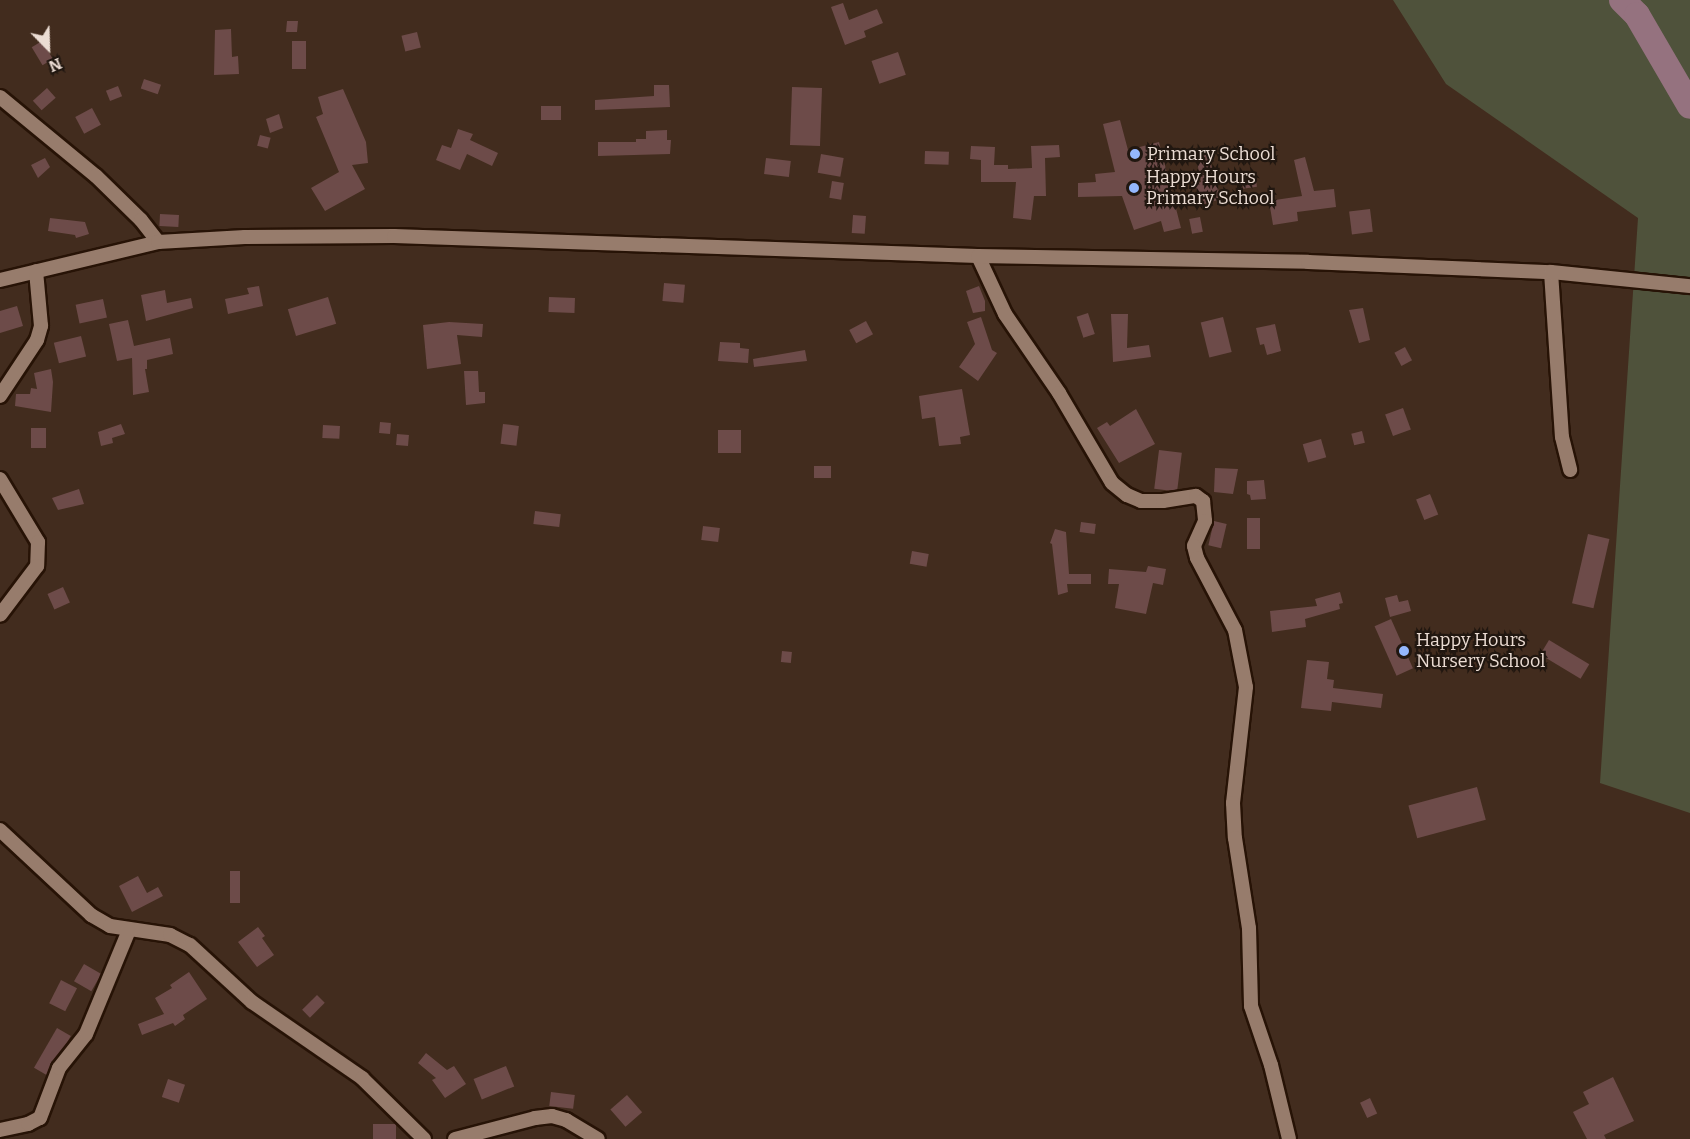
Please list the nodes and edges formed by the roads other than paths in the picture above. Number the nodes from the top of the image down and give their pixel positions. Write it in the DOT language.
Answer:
graph roads {
  1 [pos="0,97"];
  2 [pos="159,242"];
  3 [pos="978,256"];
  4 [pos="36,271"];
  5 [pos="1551,272"];
  6 [pos="0,280"];
  7 [pos="1690,286"];
  8 [pos="0,396"];
  9 [pos="1570,470"];
  10 [pos="0,479"];
  11 [pos="0,615"];
  12 [pos="0,830"];
  13 [pos="129,930"];
  14 [pos="0,1130"];
  15 [pos="424,1139"];
  16 [pos="455,1139"];
  17 [pos="598,1139"];
  18 [pos="1289,1139"];
  1 -- 2 [label="street"];
  2 -- 3 [label="street"];
  2 -- 4 [label="street"];
  3 -- 5 [label="street"];
  3 -- 18 [label="street"];
  4 -- 6 [label="street"];
  4 -- 8 [label="street"];
  5 -- 7 [label="street"];
  5 -- 9 [label="street"];
  10 -- 11 [label="street"];
  12 -- 13 [label="street"];
  13 -- 14 [label="street"];
  13 -- 15 [label="street"];
  16 -- 17 [label="street"];
}
